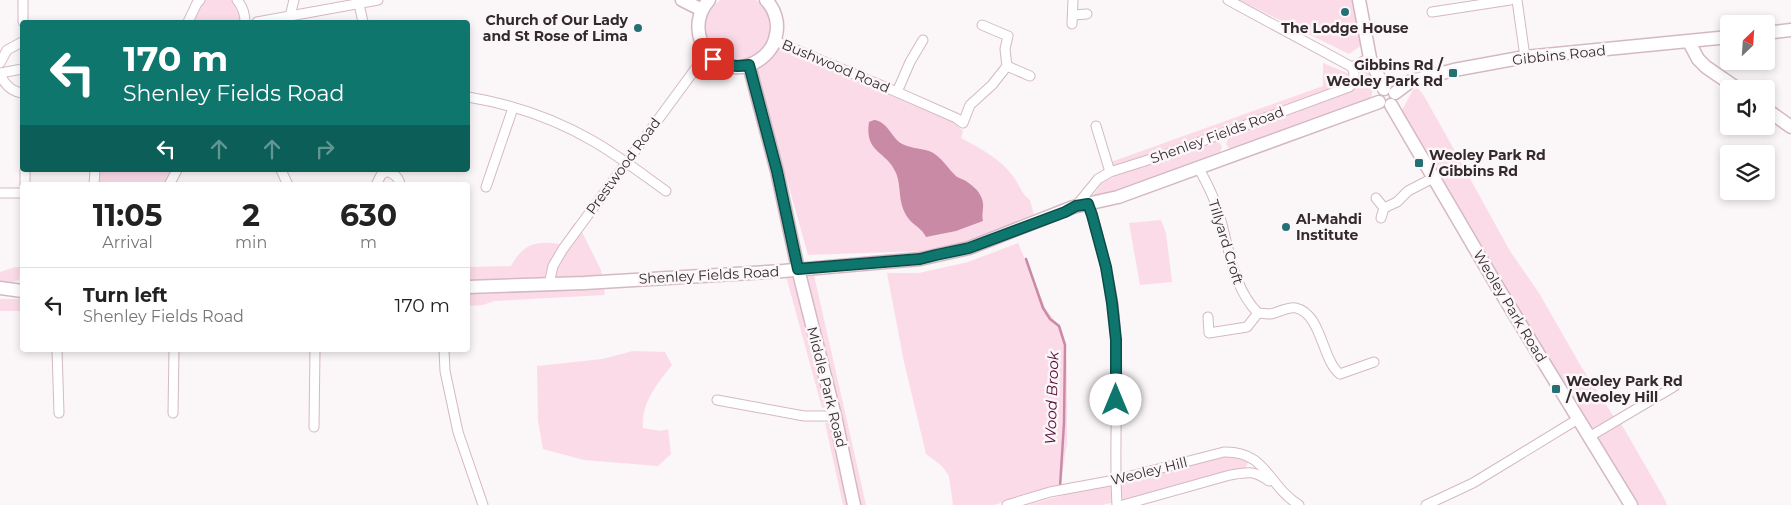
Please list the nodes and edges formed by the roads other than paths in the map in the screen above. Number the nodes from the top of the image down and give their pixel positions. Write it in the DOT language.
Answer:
graph roads {
  1 [pos="23,0"];
  2 [pos="200,0"];
  3 [pos="237,0"];
  4 [pos="294,0"];
  5 [pos="378,0"];
  6 [pos="682,0"];
  7 [pos="766,0"];
  8 [pos="1073,0"];
  9 [pos="1228,0"];
  10 [pos="1359,0"];
  11 [pos="1510,0"];
  12 [pos="1517,0"];
  13 [pos="329,4"];
  14 [pos="359,4"];
  15 [pos="705,5"];
  16 [pos="1444,5"];
  17 [pos="1432,12"];
  18 [pos="1087,14"];
  19 [pos="290,16"];
  20 [pos="23,20"];
  21 [pos="189,20"];
  22 [pos="245,20"];
  23 [pos="268,20"];
  24 [pos="363,20"];
  25 [pos="982,25"];
  26 [pos="1791,30"];
  27 [pos="1775,32"];
  28 [pos="1720,38"];
  29 [pos="923,40"];
  30 [pos="1704,40"];
  31 [pos="775,41"];
  32 [pos="1689,42"];
  33 [pos="20,43"];
  34 [pos="707,53"];
  35 [pos="1525,57"];
  36 [pos="1370,58"];
  37 [pos="0,63"];
  38 [pos="749,65"];
  39 [pos="1007,66"];
  40 [pos="1352,67"];
  41 [pos="20,69"];
  42 [pos="1715,72"];
  43 [pos="0,74"];
  44 [pos="1030,76"];
  45 [pos="1726,80"];
  46 [pos="20,92"];
  47 [pos="897,92"];
  48 [pos="470,97"];
  49 [pos="1387,97"];
  50 [pos="513,108"];
  51 [pos="1775,115"];
  52 [pos="1096,126"];
  53 [pos="1791,127"];
  54 [pos="625,163"];
  55 [pos="1198,167"];
  56 [pos="386,172"];
  57 [pos="389,172"];
  58 [pos="1110,172"];
  59 [pos="1433,178"];
  60 [pos="378,182"];
  61 [pos="400,182"];
  62 [pos="486,187"];
  63 [pos="666,191"];
  64 [pos="20,192"];
  65 [pos="0,193"];
  66 [pos="1376,198"];
  67 [pos="1082,205"];
  68 [pos="1384,208"];
  69 [pos="1381,218"];
  70 [pos="798,269"];
  71 [pos="548,284"];
  72 [pos="470,287"];
  73 [pos="0,288"];
  74 [pos="20,292"];
  75 [pos="20,292"];
  76 [pos="0,296"];
  77 [pos="1258,313"];
  78 [pos="1208,317"];
  79 [pos="57,352"];
  80 [pos="174,352"];
  81 [pos="315,352"];
  82 [pos="444,352"];
  83 [pos="1374,362"];
  84 [pos="1675,386"];
  85 [pos="718,400"];
  86 [pos="58,413"];
  87 [pos="173,413"];
  88 [pos="835,416"];
  89 [pos="1578,418"];
  90 [pos="314,427"];
  91 [pos="1589,437"];
  92 [pos="1115,480"];
  93 [pos="1277,487"];
  94 [pos="483,505"];
  95 [pos="854,505"];
  96 [pos="1007,505"];
  97 [pos="1117,505"];
  98 [pos="1123,505"];
  99 [pos="1299,505"];
  100 [pos="1426,505"];
  101 [pos="1631,505"];
  1 -- 20 [label="street"];
  2 -- 21 [label="street"];
  3 -- 22 [label="street"];
  4 -- 19 [label="street"];
  5 -- 14 [label="street"];
  6 -- 15 [label="street"];
  7 -- 31 [label="street"];
  8 -- 18 [label="street"];
  9 -- 40 [label="street"];
  10 -- 36 [label="street, Weoley Park Road"];
  11 -- 16 [label="street"];
  12 -- 35 [label="street"];
  13 -- 14 [label="street"];
  13 -- 19 [label="street"];
  14 -- 24 [label="street"];
  15 -- 34 [label="street"];
  16 -- 17 [label="street"];
  19 -- 23 [label="street"];
  25 -- 39 [label="street"];
  26 -- 27 [label="street"];
  28 -- 30 [label="street, Gibbins Road"];
  29 -- 47 [label="street, Bushwood Road"];
  30 -- 32 [label="street, Gibbins Road"];
  30 -- 42 [label="street"];
  31 -- 38 [label="street"];
  31 -- 47 [label="street, Bushwood Road"];
  32 -- 35 [label="street, Gibbins Road"];
  32 -- 42 [label="street"];
  33 -- 37 [label="street"];
  34 -- 38 [label="street"];
  34 -- 54 [label="street, Prestwood Road"];
  35 -- 49 [label="street, Gibbins Road"];
  36 -- 40 [label="street"];
  36 -- 49 [label="street, Weoley Park Road"];
  38 -- 70 [label="street, Middle Park Road"];
  39 -- 44 [label="street"];
  39 -- 47 [label="street, Bushwood Road"];
  40 -- 58 [label="street, Shenley Fields Road"];
  41 -- 43 [label="street"];
  42 -- 45 [label="street"];
  43 -- 46 [label="street"];
  48 -- 50 [label="street"];
  49 -- 55 [label="street, Shenley Fields Road"];
  49 -- 59 [label="street, Weoley Park Road"];
  50 -- 54 [label="street"];
  50 -- 62 [label="street"];
  51 -- 53 [label="street"];
  52 -- 58 [label="street"];
  54 -- 63 [label="street"];
  54 -- 71 [label="street, Prestwood Road"];
  55 -- 67 [label="street, Shenley Fields Road"];
  55 -- 77 [label="street, Tillyard Croft"];
  56 -- 60 [label="street"];
  57 -- 61 [label="street"];
  58 -- 67 [label="street, Shenley Fields Road"];
  59 -- 68 [label="street"];
  59 -- 89 [label="street, Weoley Park Road"];
  64 -- 65 [label="street"];
  66 -- 68 [label="street"];
  67 -- 70 [label="street, Shenley Fields Road"];
  67 -- 92 [label="street"];
  68 -- 69 [label="street"];
  70 -- 71 [label="street, Shenley Fields Road"];
  70 -- 88 [label="street, Middle Park Road"];
  71 -- 72 [label="street, Shenley Fields Road"];
  73 -- 74 [label="street"];
  75 -- 76 [label="street"];
  77 -- 78 [label="street"];
  77 -- 83 [label="street"];
  79 -- 86 [label="street"];
  80 -- 87 [label="street"];
  81 -- 90 [label="street"];
  82 -- 94 [label="street"];
  84 -- 91 [label="street"];
  85 -- 88 [label="street"];
  88 -- 95 [label="street, Middle Park Road"];
  89 -- 91 [label="street, Weoley Park Road"];
  89 -- 100 [label="street"];
  91 -- 101 [label="street, Weoley Park Road"];
  92 -- 93 [label="street, Weoley Hill"];
  92 -- 96 [label="street, Weoley Hill"];
  92 -- 97 [label="street"];
  93 -- 98 [label="street, Weoley Hill"];
  93 -- 99 [label="street, Weoley Hill"];
}
